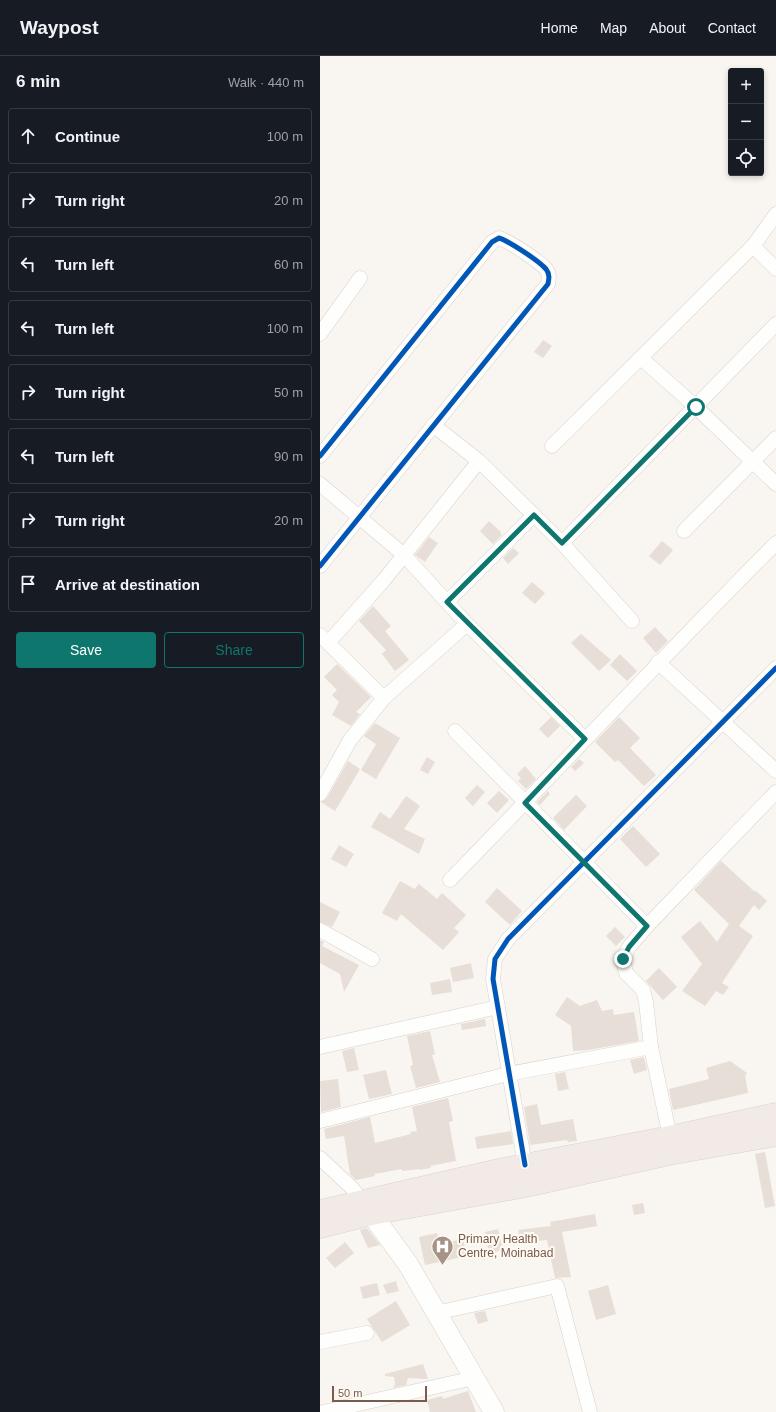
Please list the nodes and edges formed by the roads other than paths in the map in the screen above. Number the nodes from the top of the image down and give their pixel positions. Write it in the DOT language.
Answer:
graph roads {
  1 [pos="776,214"];
  2 [pos="754,246"];
  3 [pos="776,269"];
  4 [pos="360,278"];
  5 [pos="776,324"];
  6 [pos="320,334"];
  7 [pos="641,358"];
  8 [pos="696,407"];
  9 [pos="433,425"];
  10 [pos="776,438"];
  11 [pos="552,446"];
  12 [pos="320,456"];
  13 [pos="479,461"];
  14 [pos="753,462"];
  15 [pos="320,484"];
  16 [pos="776,484"];
  17 [pos="534,515"];
  18 [pos="360,517"];
  19 [pos="684,531"];
  20 [pos="562,543"];
  21 [pos="776,543"];
  22 [pos="404,555"];
  23 [pos="320,566"];
  24 [pos="447,602"];
  25 [pos="632,620"];
  26 [pos="467,624"];
  27 [pos="324,639"];
  28 [pos="658,662"];
  29 [pos="776,668"];
  30 [pos="384,698"];
  31 [pos="723,722"];
  32 [pos="455,731"];
  33 [pos="585,739"];
  34 [pos="776,771"];
  35 [pos="776,792"];
  36 [pos="320,794"];
  37 [pos="525,803"];
  38 [pos="584,863"];
  39 [pos="450,880"];
  40 [pos="647,926"];
  41 [pos="320,930"];
  42 [pos="372,959"];
  43 [pos="498,1007"];
  44 [pos="651,1046"];
  45 [pos="320,1048"];
  46 [pos="508,1074"];
  47 [pos="776,1114"];
  48 [pos="320,1121"];
  49 [pos="776,1135"];
  50 [pos="670,1137"];
  51 [pos="320,1158"];
  52 [pos="525,1165"];
  53 [pos="367,1208"];
  54 [pos="320,1211"];
  55 [pos="320,1228"];
  56 [pos="436,1313"];
  57 [pos="367,1333"];
  58 [pos="320,1342"];
  59 [pos="474,1378"];
  60 [pos="323,1412"];
  61 [pos="494,1412"];
  62 [pos="590,1412"];
  1 -- 2 [label="street"];
  2 -- 3 [label="street"];
  2 -- 7 [label="street"];
  4 -- 6 [label="street"];
  5 -- 8 [label="street"];
  7 -- 8 [label="street"];
  7 -- 11 [label="street"];
  8 -- 14 [label="street"];
  8 -- 20 [label="street"];
  9 -- 12 [label="street"];
  9 -- 13 [label="street"];
  9 -- 18 [label="street"];
  10 -- 14 [label="street"];
  13 -- 17 [label="street"];
  13 -- 22 [label="street"];
  14 -- 16 [label="street"];
  14 -- 19 [label="street"];
  15 -- 18 [label="street"];
  17 -- 20 [label="street"];
  17 -- 24 [label="street"];
  18 -- 22 [label="street"];
  18 -- 23 [label="street"];
  20 -- 25 [label="street"];
  21 -- 28 [label="street"];
  22 -- 24 [label="street"];
  22 -- 27 [label="street"];
  24 -- 26 [label="street"];
  26 -- 30 [label="street"];
  26 -- 33 [label="street"];
  27 -- 30 [label="street"];
  28 -- 31 [label="street"];
  28 -- 33 [label="street"];
  29 -- 31 [label="street"];
  30 -- 36 [label="street"];
  31 -- 34 [label="street"];
  31 -- 38 [label="street"];
  32 -- 37 [label="street"];
  33 -- 37 [label="street"];
  35 -- 40 [label="street"];
  37 -- 38 [label="street"];
  37 -- 39 [label="street"];
  38 -- 40 [label="street"];
  38 -- 43 [label="street"];
  40 -- 44 [label="street"];
  41 -- 42 [label="street"];
  43 -- 45 [label="street"];
  43 -- 46 [label="street"];
  44 -- 46 [label="street"];
  44 -- 50 [label="street"];
  46 -- 48 [label="street"];
  46 -- 52 [label="street"];
  47 -- 50 [label="highway"];
  49 -- 53 [label="highway"];
  50 -- 52 [label="highway"];
  51 -- 53 [label="street"];
  52 -- 53 [label="highway"];
  53 -- 54 [label="highway"];
  53 -- 55 [label="highway"];
  53 -- 56 [label="street"];
  56 -- 59 [label="street"];
  56 -- 62 [label="street"];
  57 -- 58 [label="street"];
  59 -- 60 [label="street"];
  59 -- 61 [label="street"];
}
